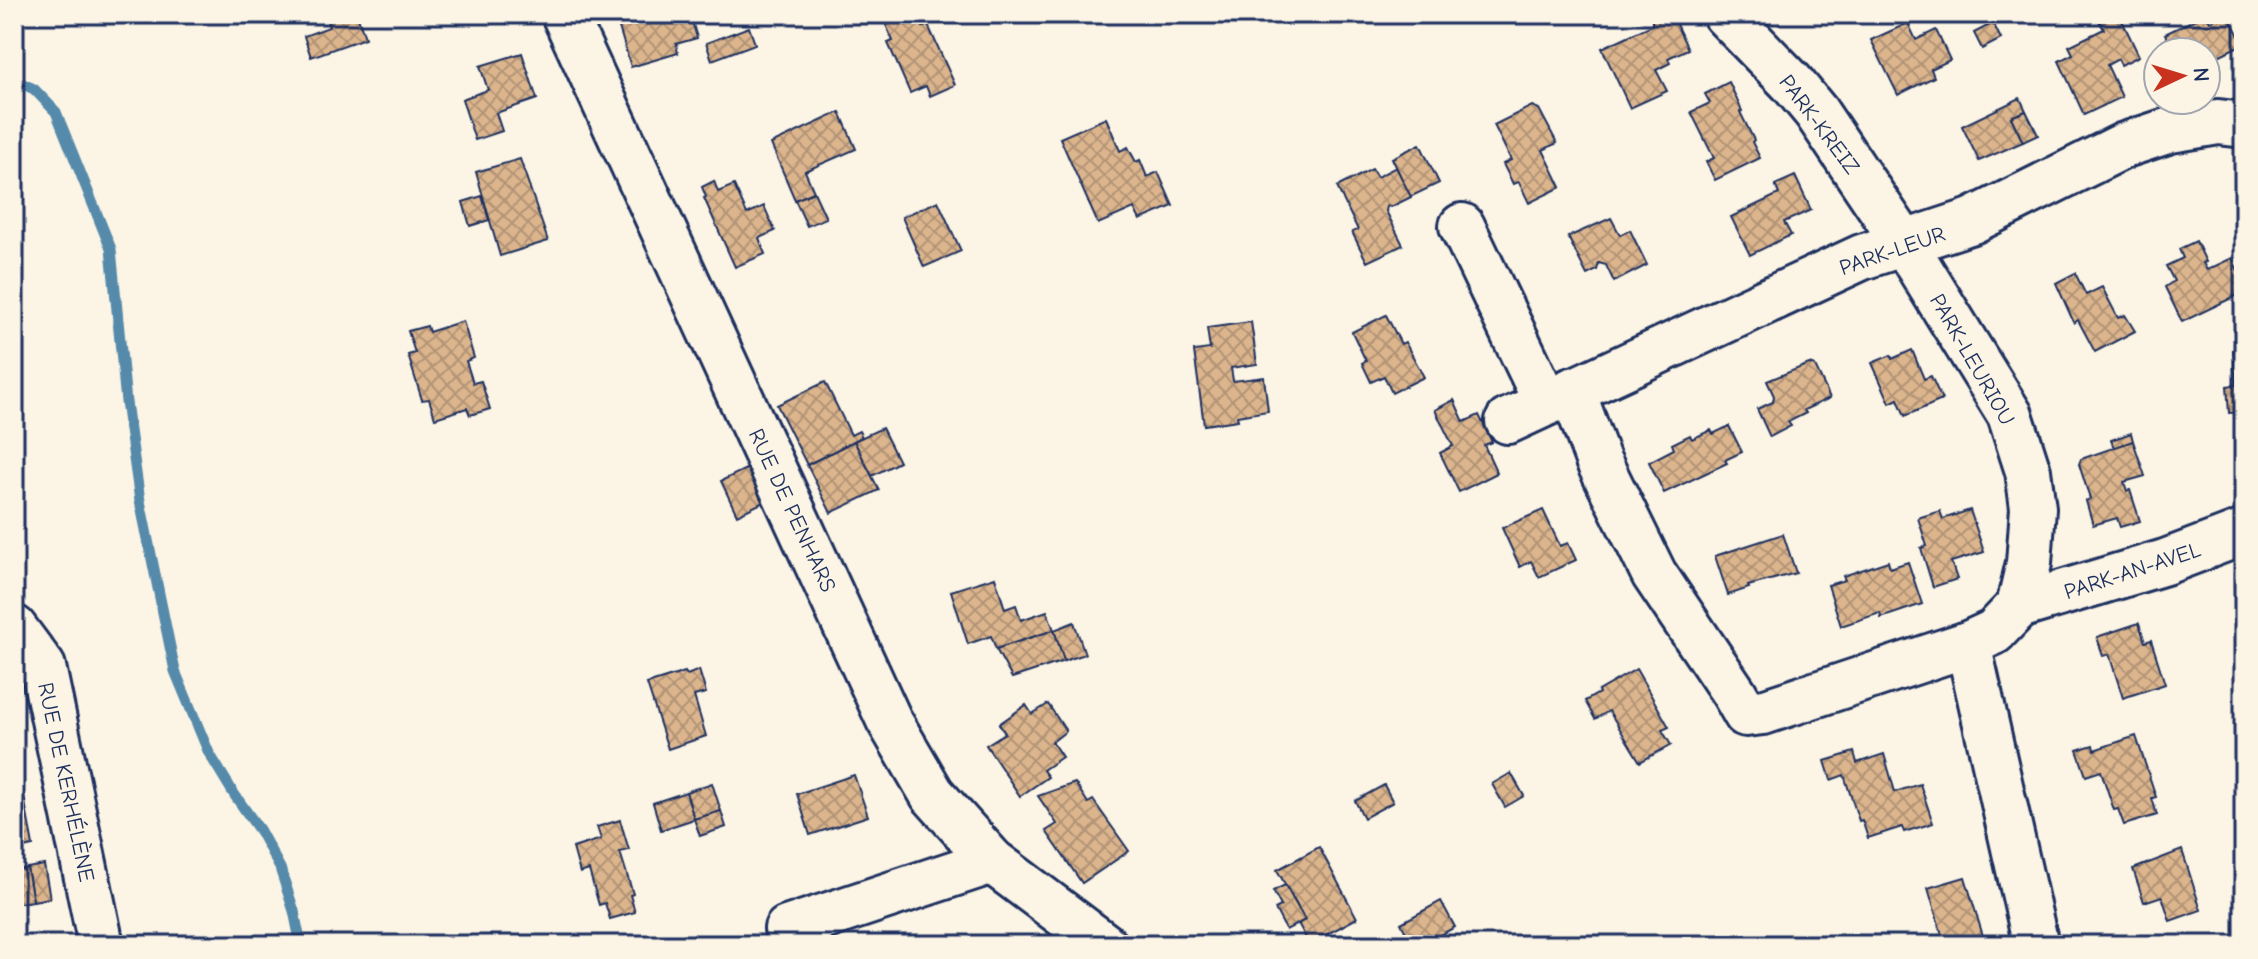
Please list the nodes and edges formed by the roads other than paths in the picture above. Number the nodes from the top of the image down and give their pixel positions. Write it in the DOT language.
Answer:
graph roads {
  1 [pos="564,14"];
  2 [pos="1725,14"];
  3 [pos="2244,125"];
  4 [pos="1462,226"];
  5 [pos="1904,243"];
  6 [pos="1542,404"];
  7 [pos="2244,532"];
  8 [pos="2019,606"];
  9 [pos="14,628"];
  10 [pos="1968,644"];
  11 [pos="992,861"];
  12 [pos="101,945"];
  13 [pos="792,945"];
  14 [pos="1104,945"];
  15 [pos="2036,945"];
  1 -- 11 [label="street, RUE DE PENHARS"];
  2 -- 5 [label="street, PARK-KREIZ"];
  3 -- 5 [label="street, PARK-LEUR"];
  4 -- 6 [label="street"];
  5 -- 6 [label="street, PARK-LEUR"];
  5 -- 8 [label="street, PARK-LEURIOU"];
  6 -- 10 [label="street"];
  7 -- 8 [label="street, PARK-AN-AVEL"];
  8 -- 10 [label="street"];
  9 -- 12 [label="street, RUE DE KERHÉLÈNE"];
  10 -- 15 [label="street"];
  11 -- 13 [label="street"];
  11 -- 14 [label="street, RUE DE PENHARS"];
}
